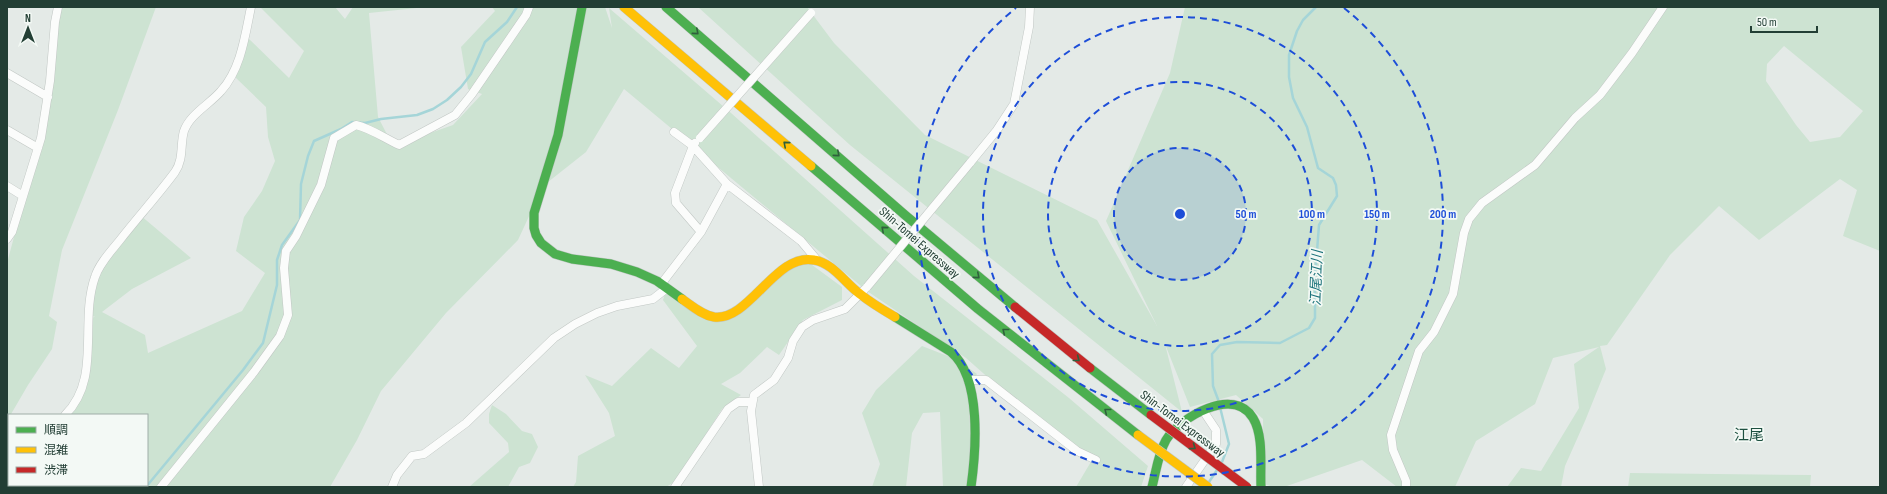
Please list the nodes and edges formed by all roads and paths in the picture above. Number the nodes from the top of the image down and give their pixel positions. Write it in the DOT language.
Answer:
graph roads {
  1 [pos="58,7"];
  2 [pos="251,7"];
  3 [pos="529,7"];
  4 [pos="582,7"];
  5 [pos="624,7"];
  6 [pos="666,7"];
  7 [pos="1030,7"];
  8 [pos="1663,7"];
  9 [pos="812,10"];
  10 [pos="7,73"];
  11 [pos="48,97"];
  12 [pos="7,130"];
  13 [pos="674,132"];
  14 [pos="693,146"];
  15 [pos="38,148"];
  16 [pos="726,184"];
  17 [pos="7,186"];
  18 [pos="23,196"];
  19 [pos="701,232"];
  20 [pos="7,239"];
  21 [pos="817,260"];
  22 [pos="665,285"];
  23 [pos="860,295"];
  24 [pos="968,380"];
  25 [pos="752,402"];
  26 [pos="1204,412"];
  27 [pos="66,414"];
  28 [pos="1096,460"];
  29 [pos="161,487"];
  30 [pos="392,487"];
  31 [pos="675,487"];
  32 [pos="759,487"];
  33 [pos="971,487"];
  34 [pos="1152,487"];
  35 [pos="1186,487"];
  36 [pos="1208,487"];
  37 [pos="1246,487"];
  38 [pos="1261,487"];
  39 [pos="1406,487"];
  1 -- 11 [label="street"];
  2 -- 27 [label="street"];
  3 -- 29 [label="street"];
  4 -- 22 [label="main road"];
  36 -- 5 [label="main road, Shin-Tomei Expressway, one-way, bridge"];
  6 -- 37 [label="main road, Shin-Tomei Expressway, one-way, bridge"];
  7 -- 23 [label="street, bridge"];
  8 -- 39 [label="street"];
  9 -- 14 [label="street, bridge"];
  10 -- 11 [label="street"];
  11 -- 15 [label="street"];
  12 -- 15 [label="street"];
  13 -- 14 [label="street"];
  14 -- 16 [label="street"];
  14 -- 19 [label="street"];
  15 -- 18 [label="street"];
  16 -- 19 [label="street"];
  16 -- 21 [label="street"];
  17 -- 18 [label="street"];
  18 -- 20 [label="street"];
  19 -- 22 [label="street"];
  21 -- 22 [label="main road"];
  21 -- 23 [label="main road"];
  22 -- 30 [label="street"];
  23 -- 24 [label="main road"];
  23 -- 25 [label="street"];
  24 -- 28 [label="street"];
  24 -- 33 [label="main road"];
  25 -- 31 [label="street"];
  25 -- 32 [label="street"];
  26 -- 34 [label="main road"];
  26 -- 35 [label="street"];
  26 -- 38 [label="main road"];
}
